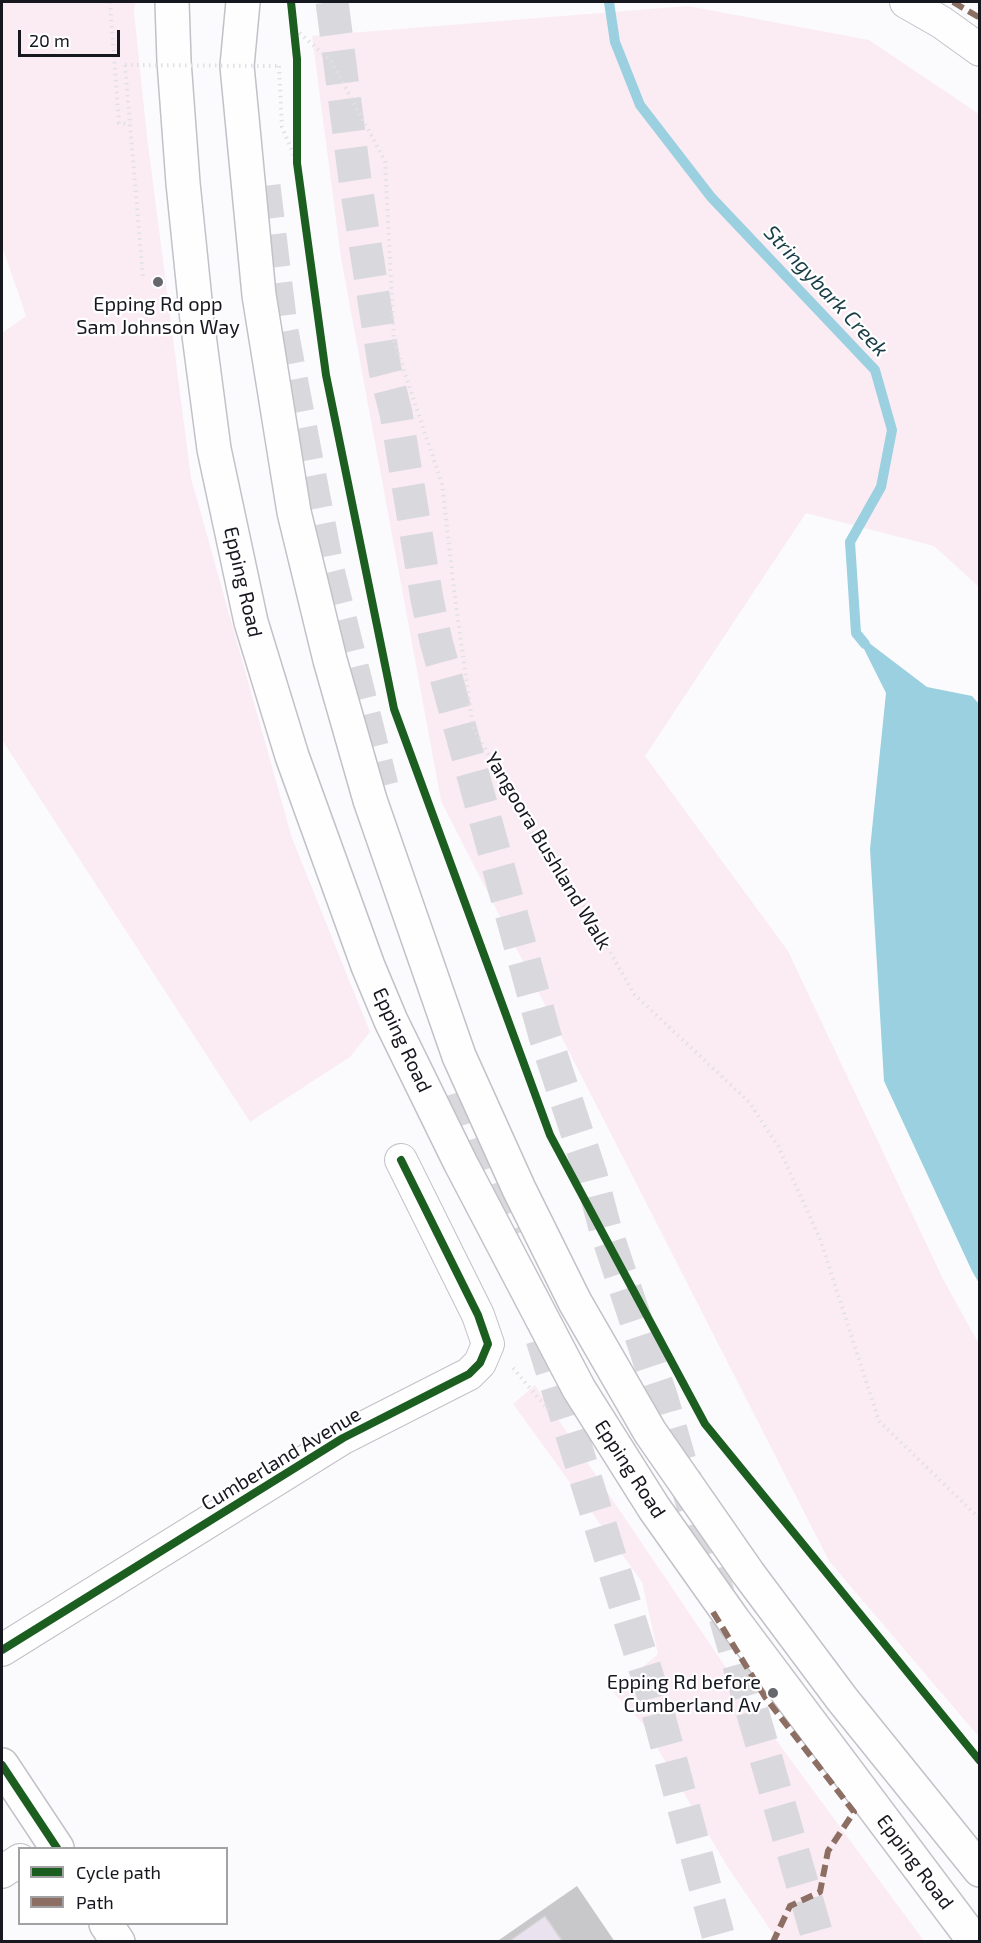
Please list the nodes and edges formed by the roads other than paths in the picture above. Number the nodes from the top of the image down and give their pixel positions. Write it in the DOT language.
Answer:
graph roads {
  1 [pos="172,2"];
  2 [pos="243,2"];
  3 [pos="906,2"];
  4 [pos="980,50"];
  5 [pos="401,1160"];
  6 [pos="2,1650"];
  7 [pos="2,1765"];
  8 [pos="49,1846"];
  9 [pos="18,1861"];
  10 [pos="980,1870"];
  11 [pos="2,1872"];
  12 [pos="107,1925"];
  13 [pos="118,1941"];
  14 [pos="975,1941"];
  1 -- 14 [label="main road, Epping Road"];
  2 -- 10 [label="main road, Epping Road"];
  3 -- 4 [label="street"];
  5 -- 6 [label="street, Cumberland Avenue"];
  7 -- 8 [label="main road"];
  9 -- 11 [label="street"];
  12 -- 13 [label="main road"];
}
